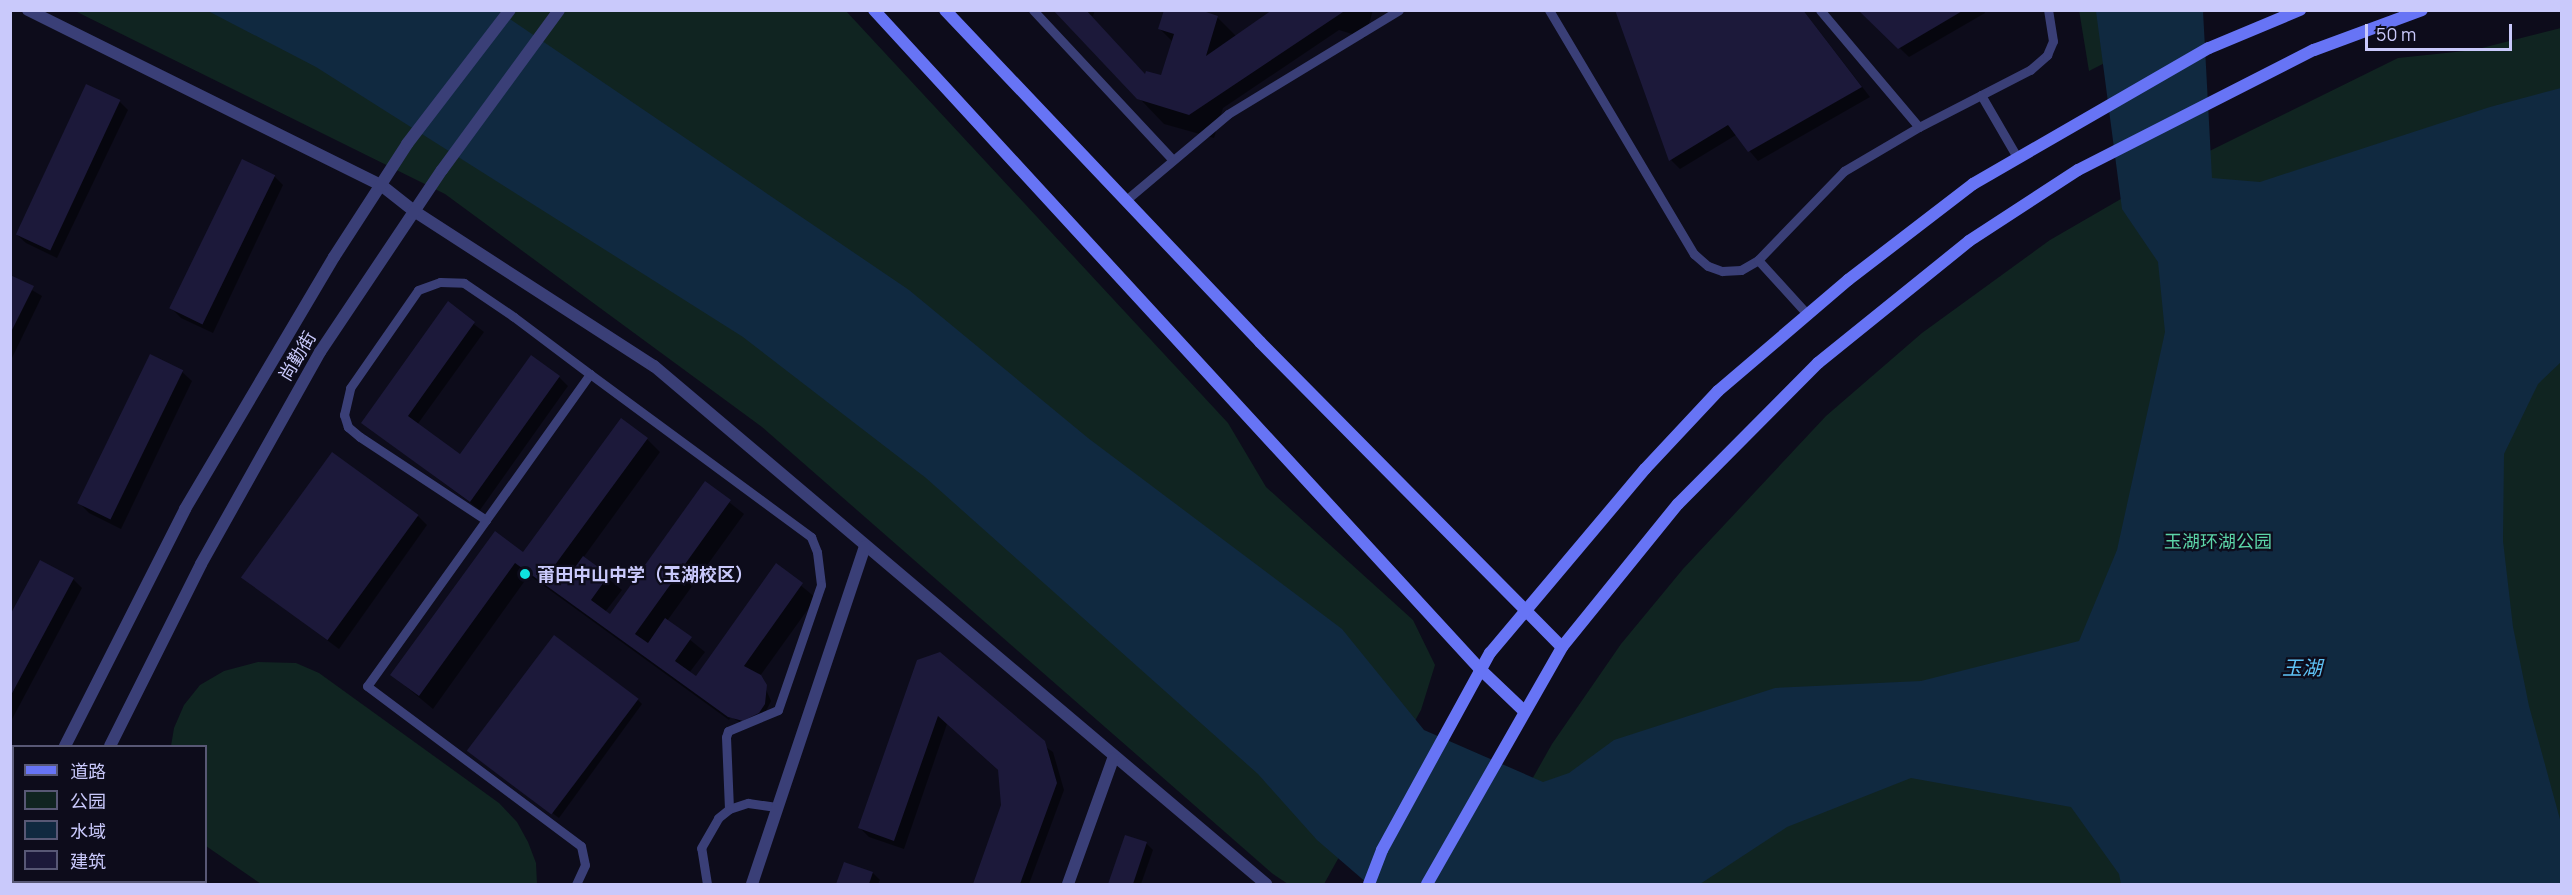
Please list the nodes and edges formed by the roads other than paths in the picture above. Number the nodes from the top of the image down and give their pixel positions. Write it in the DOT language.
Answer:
graph roads {
  1 [pos="28,10"];
  2 [pos="510,10"];
  3 [pos="559,10"];
  4 [pos="874,10"];
  5 [pos="945,10"];
  6 [pos="1033,10"];
  7 [pos="1399,10"];
  8 [pos="1549,10"];
  9 [pos="1820,10"];
  10 [pos="2048,10"];
  11 [pos="2300,10"];
  12 [pos="2422,10"];
  13 [pos="1981,95"];
  14 [pos="1919,127"];
  15 [pos="2017,157"];
  16 [pos="1173,160"];
  17 [pos="381,185"];
  18 [pos="1126,200"];
  19 [pos="414,211"];
  20 [pos="1758,260"];
  21 [pos="1808,315"];
  22 [pos="590,374"];
  23 [pos="486,520"];
  24 [pos="865,546"];
  25 [pos="1528,610"];
  26 [pos="1562,646"];
  27 [pos="1479,668"];
  28 [pos="1524,711"];
  29 [pos="66,745"];
  30 [pos="111,745"];
  31 [pos="1113,759"];
  32 [pos="778,807"];
  33 [pos="729,809"];
  34 [pos="576,885"];
  35 [pos="707,885"];
  36 [pos="752,885"];
  37 [pos="1068,885"];
  38 [pos="1266,885"];
  39 [pos="1369,885"];
  40 [pos="1427,885"];
  1 -- 17 [label="street"];
  2 -- 17 [label="street, 尚勤街"];
  3 -- 19 [label="street, 尚勤街"];
  4 -- 27 [label="main road"];
  5 -- 18 [label="main road"];
  6 -- 16 [label="lane"];
  7 -- 16 [label="lane"];
  8 -- 20 [label="lane"];
  9 -- 14 [label="lane"];
  10 -- 13 [label="lane"];
  11 -- 15 [label="main road"];
  12 -- 26 [label="main road"];
  13 -- 14 [label="lane"];
  13 -- 15 [label="lane"];
  14 -- 20 [label="lane"];
  15 -- 21 [label="main road"];
  16 -- 18 [label="lane"];
  17 -- 19 [label="street"];
  17 -- 29 [label="street, 尚勤街"];
  18 -- 25 [label="main road"];
  19 -- 24 [label="street"];
  19 -- 30 [label="street, 尚勤街"];
  20 -- 21 [label="lane"];
  21 -- 25 [label="main road"];
  22 -- 23 [label="lane"];
  22 -- 23 [label="lane"];
  22 -- 33 [label="lane"];
  23 -- 34 [label="lane"];
  24 -- 31 [label="street"];
  24 -- 32 [label="street"];
  25 -- 26 [label="main road"];
  25 -- 27 [label="main road"];
  26 -- 28 [label="main road"];
  27 -- 28 [label="main road"];
  27 -- 39 [label="main road"];
  28 -- 40 [label="main road"];
  31 -- 37 [label="street"];
  31 -- 38 [label="street"];
  32 -- 33 [label="lane"];
  32 -- 36 [label="street"];
  33 -- 35 [label="lane"];
}
